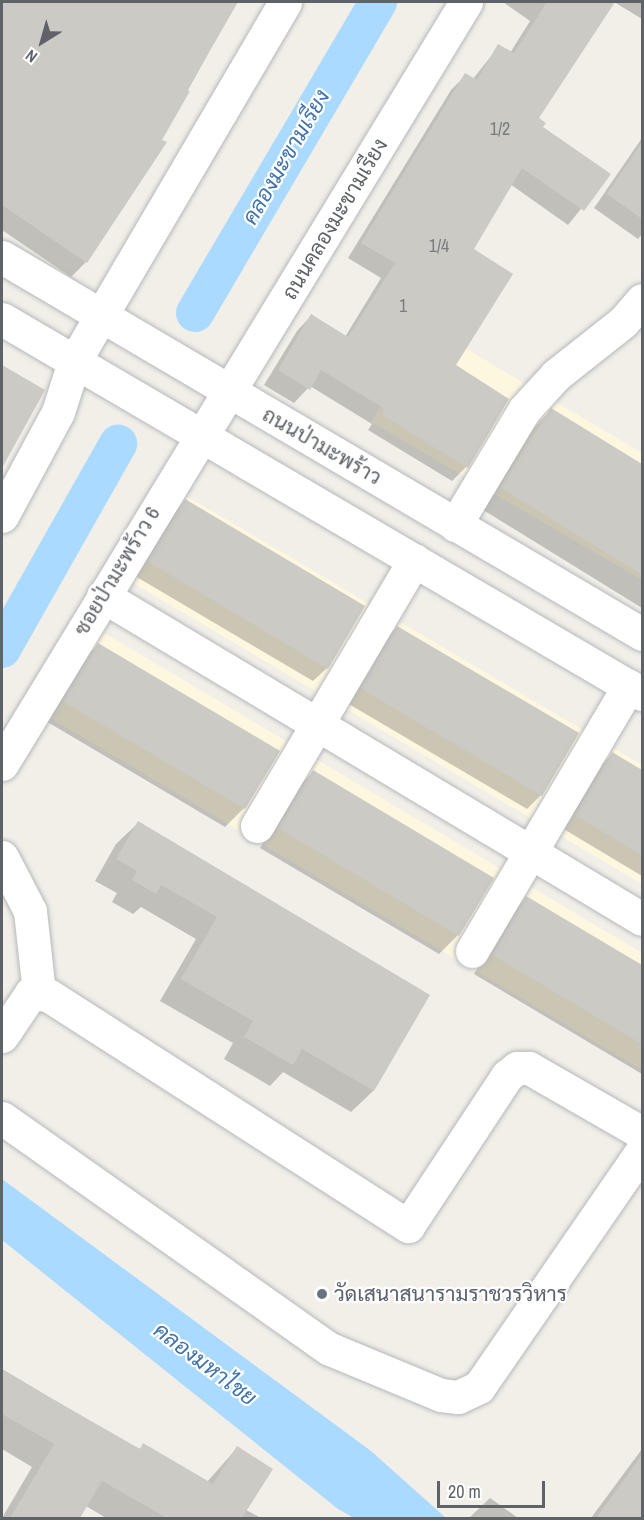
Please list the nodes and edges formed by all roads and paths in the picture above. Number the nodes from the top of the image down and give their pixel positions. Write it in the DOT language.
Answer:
graph roads {
  1 [pos="285,2"];
  2 [pos="466,2"];
  3 [pos="2,257"];
  4 [pos="642,300"];
  5 [pos="101,315"];
  6 [pos="2,319"];
  7 [pos="74,362"];
  8 [pos="230,392"];
  9 [pos="204,436"];
  10 [pos="2,516"];
  11 [pos="455,525"];
  12 [pos="414,560"];
  13 [pos="103,596"];
  14 [pos="642,634"];
  15 [pos="636,690"];
  16 [pos="317,724"];
  17 [pos="2,764"];
  18 [pos="257,826"];
  19 [pos="531,852"];
  20 [pos="2,857"];
  21 [pos="642,919"];
  22 [pos="472,951"];
  23 [pos="39,993"];
  24 [pos="2,1036"];
  25 [pos="2,1118"];
  26 [pos="642,1133"];
  27 [pos="642,1151"];
  1 -- 5 [label="street"];
  2 -- 8 [label="street, ถนนคลองมะขามเรียง"];
  3 -- 5 [label="street, ถนนป่ามะพร้าว"];
  4 -- 11 [label="street"];
  5 -- 7 [label="street"];
  5 -- 8 [label="street, ถนนป่ามะพร้าว"];
  6 -- 7 [label="street"];
  7 -- 9 [label="street"];
  7 -- 10 [label="street"];
  8 -- 9 [label="street, ถนนคลองมะขามเรียง"];
  8 -- 11 [label="street, ถนนป่ามะพร้าว"];
  9 -- 12 [label="street"];
  9 -- 13 [label="street, ซอยป่ามะพร้าว 6"];
  11 -- 14 [label="street, ถนนป่ามะพร้าว"];
  12 -- 15 [label="street"];
  12 -- 16 [label="street"];
  13 -- 16 [label="street"];
  13 -- 17 [label="street, ซอยป่ามะพร้าว 6"];
  15 -- 19 [label="street"];
  16 -- 18 [label="street"];
  16 -- 19 [label="street"];
  19 -- 21 [label="street"];
  19 -- 22 [label="street"];
  20 -- 23 [label="street"];
  23 -- 24 [label="street"];
  23 -- 26 [label="street"];
  25 -- 27 [label="street"];
}
